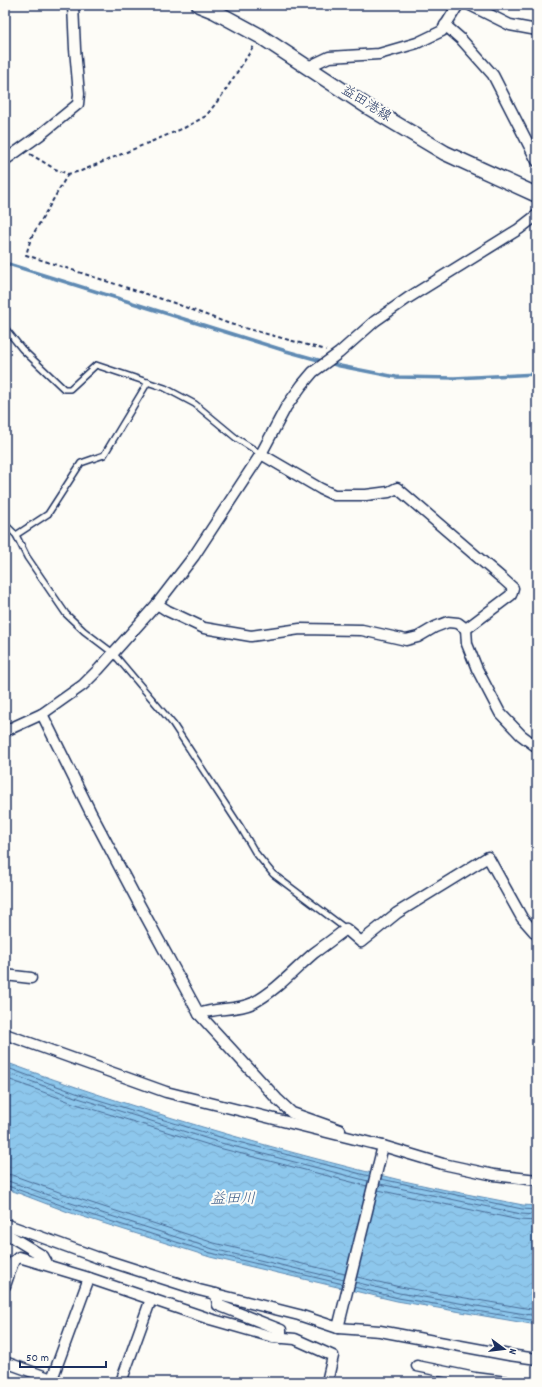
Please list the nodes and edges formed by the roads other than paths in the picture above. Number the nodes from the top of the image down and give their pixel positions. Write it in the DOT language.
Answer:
graph roads {
  1 [pos="73,5"];
  2 [pos="199,5"];
  3 [pos="458,5"];
  4 [pos="470,5"];
  5 [pos="445,25"];
  6 [pos="537,30"];
  7 [pos="308,67"];
  8 [pos="5,160"];
  9 [pos="537,162"];
  10 [pos="537,195"];
  11 [pos="537,215"];
  12 [pos="5,328"];
  13 [pos="7,336"];
  14 [pos="148,382"];
  15 [pos="261,454"];
  16 [pos="5,524"];
  17 [pos="16,535"];
  18 [pos="158,604"];
  19 [pos="466,629"];
  20 [pos="113,652"];
  21 [pos="42,714"];
  22 [pos="5,731"];
  23 [pos="537,747"];
  24 [pos="346,929"];
  25 [pos="537,935"];
  26 [pos="5,975"];
  27 [pos="31,978"];
  28 [pos="199,1014"];
  29 [pos="5,1034"];
  30 [pos="354,1139"];
  31 [pos="382,1151"];
  32 [pos="537,1180"];
  33 [pos="5,1224"];
  34 [pos="5,1233"];
  35 [pos="48,1265"];
  36 [pos="89,1278"];
  37 [pos="5,1286"];
  38 [pos="216,1294"];
  39 [pos="151,1299"];
  40 [pos="338,1328"];
  41 [pos="281,1338"];
  42 [pos="537,1359"];
  43 [pos="5,1362"];
  44 [pos="417,1366"];
  45 [pos="56,1380"];
  46 [pos="121,1382"];
  47 [pos="326,1382"];
  48 [pos="506,1382"];
  1 -- 8 [label="street"];
  2 -- 7 [label="main road, 益田港線"];
  3 -- 5 [label="street"];
  4 -- 6 [label="street"];
  5 -- 7 [label="street"];
  5 -- 9 [label="street"];
  7 -- 10 [label="main road, 益田港線"];
  11 -- 15 [label="street"];
  12 -- 13 [label="lane"];
  13 -- 14 [label="lane"];
  14 -- 15 [label="lane"];
  14 -- 17 [label="lane"];
  15 -- 18 [label="street"];
  15 -- 19 [label="street"];
  16 -- 17 [label="lane"];
  17 -- 20 [label="lane"];
  18 -- 19 [label="street"];
  18 -- 20 [label="street"];
  19 -- 23 [label="street"];
  20 -- 21 [label="street"];
  20 -- 24 [label="lane"];
  21 -- 22 [label="street"];
  21 -- 28 [label="street"];
  24 -- 25 [label="street"];
  24 -- 28 [label="street"];
  26 -- 27 [label="street"];
  28 -- 30 [label="street"];
  29 -- 30 [label="street"];
  30 -- 31 [label="street"];
  31 -- 32 [label="street"];
  31 -- 40 [label="street"];
  33 -- 38 [label="street"];
  34 -- 35 [label="street"];
  35 -- 36 [label="street"];
  35 -- 37 [label="street"];
  36 -- 39 [label="street"];
  36 -- 45 [label="street"];
  38 -- 40 [label="street"];
  38 -- 41 [label="street"];
  39 -- 41 [label="street"];
  39 -- 46 [label="street"];
  40 -- 42 [label="street"];
  41 -- 47 [label="street"];
  43 -- 45 [label="street"];
  44 -- 48 [label="street"];
}
